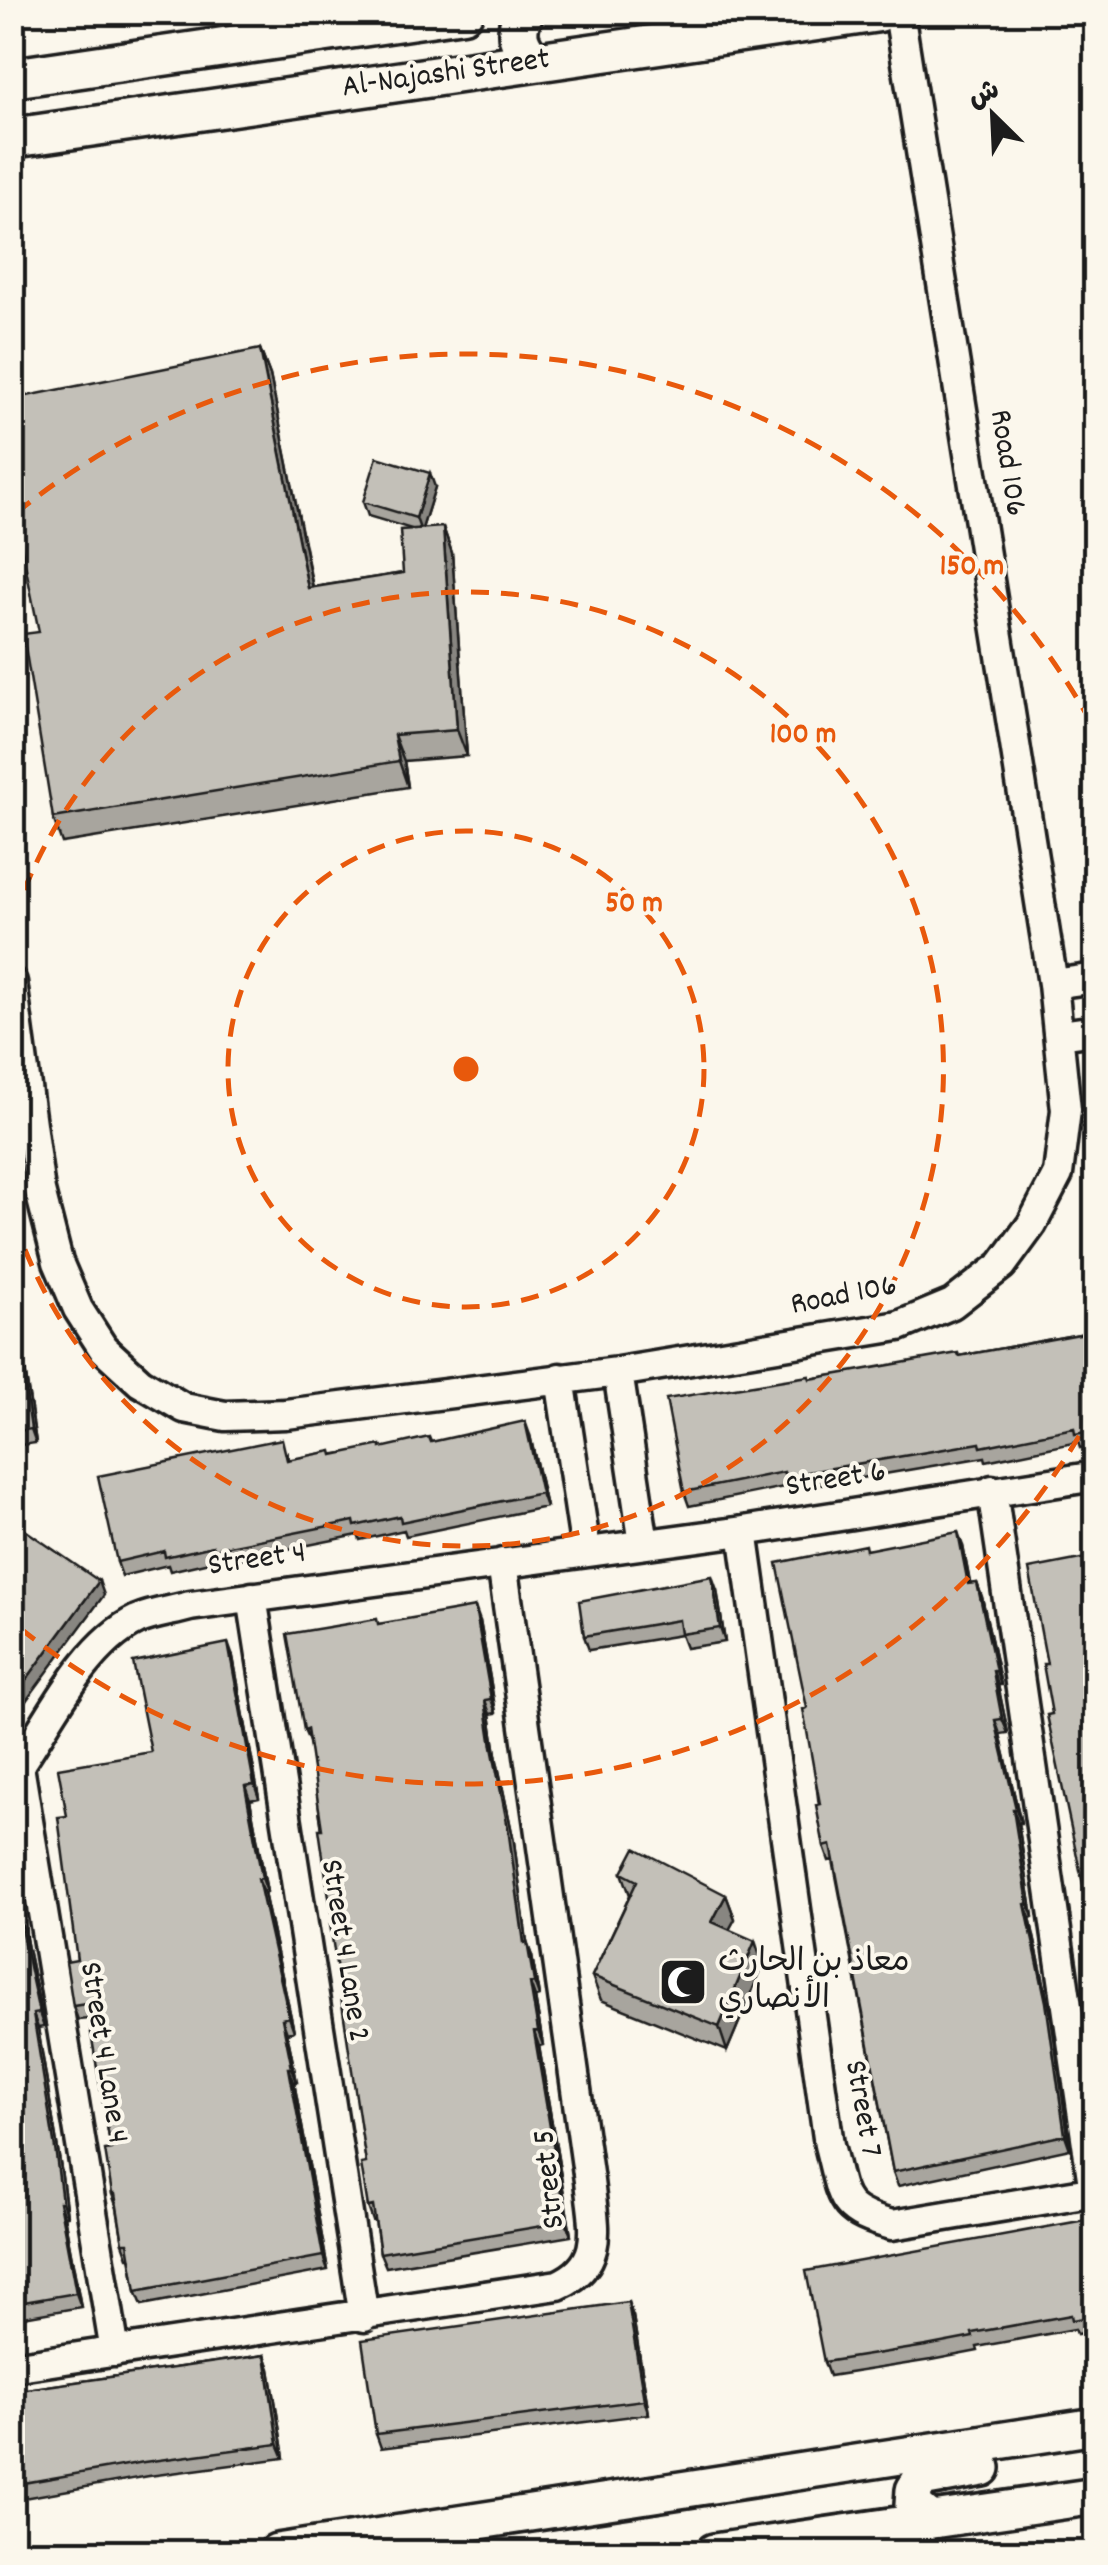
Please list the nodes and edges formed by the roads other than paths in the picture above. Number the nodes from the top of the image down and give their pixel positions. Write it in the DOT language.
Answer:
graph roads {
  1 [pos="463,12"];
  2 [pos="524,12"];
  3 [pos="880,12"];
  4 [pos="898,12"];
  5 [pos="416,19"];
  6 [pos="534,62"];
  7 [pos="430,77"];
  8 [pos="12,78"];
  9 [pos="12,138"];
  10 [pos="1096,978"];
  11 [pos="12,982"];
  12 [pos="1053,984"];
  13 [pos="1096,1030"];
  14 [pos="1060,1035"];
  15 [pos="22,1140"];
  16 [pos="26,1193"];
  17 [pos="618,1372"];
  18 [pos="560,1378"];
  19 [pos="1096,1476"];
  20 [pos="992,1490"];
  21 [pos="743,1532"];
  22 [pos="644,1544"];
  23 [pos="586,1551"];
  24 [pos="502,1563"];
  25 [pos="252,1597"];
  26 [pos="16,1770"];
  27 [pos="1095,2192"];
  28 [pos="364,2316"];
  29 [pos="115,2352"];
  30 [pos="12,2368"];
  31 [pos="1096,2426"];
  32 [pos="1096,2445"];
  33 [pos="1096,2496"];
  34 [pos="930,2519"];
  35 [pos="277,2552"];
  36 [pos="714,2552"];
  1 -- 5 [label="main road, Al-Najashi Street"];
  2 -- 6 [label="main road"];
  3 -- 6 [label="main road, Al-Najashi Street"];
  4 -- 12 [label="street, Road 106"];
  5 -- 7 [label="main road"];
  5 -- 8 [label="main road, Al-Najashi Street"];
  6 -- 7 [label="main road, Al-Najashi Street"];
  7 -- 9 [label="main road, Al-Najashi Street"];
  10 -- 12 [label="street"];
  11 -- 15 [label="street, Road 106"];
  12 -- 14 [label="street, Road 106"];
  13 -- 14 [label="street"];
  14 -- 17 [label="street, Road 106"];
  15 -- 16 [label="street, Road 106"];
  16 -- 18 [label="street, Road 106"];
  17 -- 18 [label="street, Road 106"];
  17 -- 22 [label="street"];
  18 -- 23 [label="street"];
  19 -- 20 [label="street, Street 6"];
  20 -- 21 [label="street, Street 6"];
  20 -- 27 [label="street"];
  21 -- 22 [label="street, Street 6"];
  21 -- 27 [label="street, Street 7"];
  22 -- 23 [label="street, Street 6"];
  23 -- 24 [label="street, Street 4"];
  24 -- 25 [label="street, Street 4"];
  24 -- 28 [label="street, Street 5"];
  25 -- 26 [label="street, Street 4"];
  25 -- 28 [label="street, Street 4 Lane 2"];
  26 -- 29 [label="street, Street 4 Lane 4"];
  28 -- 29 [label="street, Street 5"];
  29 -- 30 [label="street, Street 5"];
  31 -- 35 [label="street"];
  32 -- 34 [label="street"];
  33 -- 34 [label="street"];
  34 -- 36 [label="street"];
}
